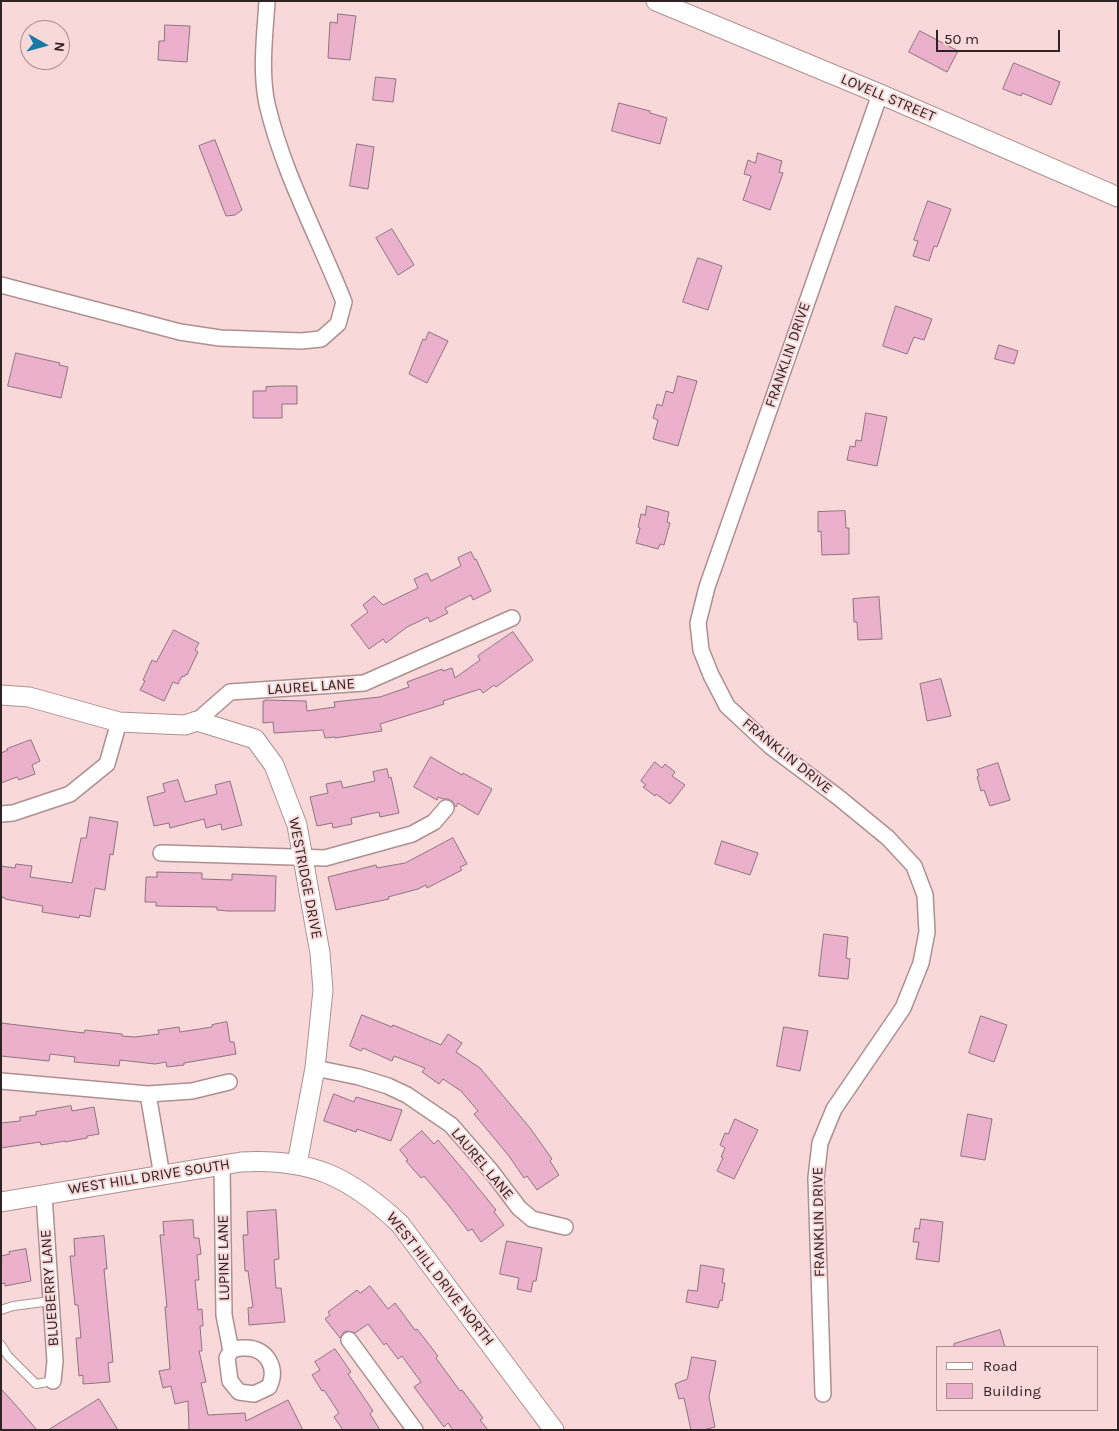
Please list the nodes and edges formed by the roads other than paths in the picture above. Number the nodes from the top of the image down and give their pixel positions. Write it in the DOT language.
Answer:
graph roads {
  1 [pos="267,1"];
  2 [pos="656,1"];
  3 [pos="880,94"];
  4 [pos="1118,197"];
  5 [pos="1,286"];
  6 [pos="512,618"];
  7 [pos="1,695"];
  8 [pos="197,721"];
  9 [pos="119,722"];
  10 [pos="446,808"];
  11 [pos="1,814"];
  12 [pos="161,853"];
  13 [pos="302,858"];
  14 [pos="315,1068"];
  15 [pos="1,1081"];
  16 [pos="229,1082"];
  17 [pos="148,1094"];
  18 [pos="297,1164"];
  19 [pos="222,1165"];
  20 [pos="162,1176"];
  21 [pos="44,1195"];
  22 [pos="1,1202"];
  23 [pos="565,1227"];
  24 [pos="51,1301"];
  25 [pos="1,1310"];
  26 [pos="350,1340"];
  27 [pos="1,1345"];
  28 [pos="231,1351"];
  29 [pos="53,1381"];
  30 [pos="823,1394"];
  31 [pos="414,1430"];
  32 [pos="554,1430"];
  1 -- 5 [label="street"];
  2 -- 3 [label="street, LOVELL STREET"];
  3 -- 4 [label="street, LOVELL STREET"];
  3 -- 30 [label="street, FRANKLIN DRIVE"];
  6 -- 8 [label="street, LAUREL LANE"];
  7 -- 9 [label="street, WESTRIDGE DRIVE"];
  8 -- 9 [label="street, WESTRIDGE DRIVE"];
  8 -- 13 [label="street, WESTRIDGE DRIVE"];
  9 -- 11 [label="street"];
  10 -- 13 [label="street"];
  12 -- 13 [label="street"];
  13 -- 14 [label="street, WESTRIDGE DRIVE"];
  14 -- 18 [label="street, WESTRIDGE DRIVE"];
  14 -- 23 [label="street, LAUREL LANE"];
  15 -- 17 [label="street"];
  16 -- 17 [label="street"];
  17 -- 20 [label="street"];
  18 -- 19 [label="street, WEST HILL DRIVE SOUTH"];
  18 -- 32 [label="street, WEST HILL DRIVE NORTH"];
  19 -- 20 [label="street, WEST HILL DRIVE SOUTH"];
  19 -- 28 [label="street, LUPINE LANE"];
  20 -- 21 [label="street, WEST HILL DRIVE SOUTH"];
  21 -- 22 [label="street, WEST HILL DRIVE SOUTH"];
  21 -- 24 [label="street, BLUEBERRY LANE"];
  24 -- 25 [label="lane"];
  24 -- 29 [label="street, BLUEBERRY LANE"];
  26 -- 31 [label="street"];
  27 -- 29 [label="lane"];
}
